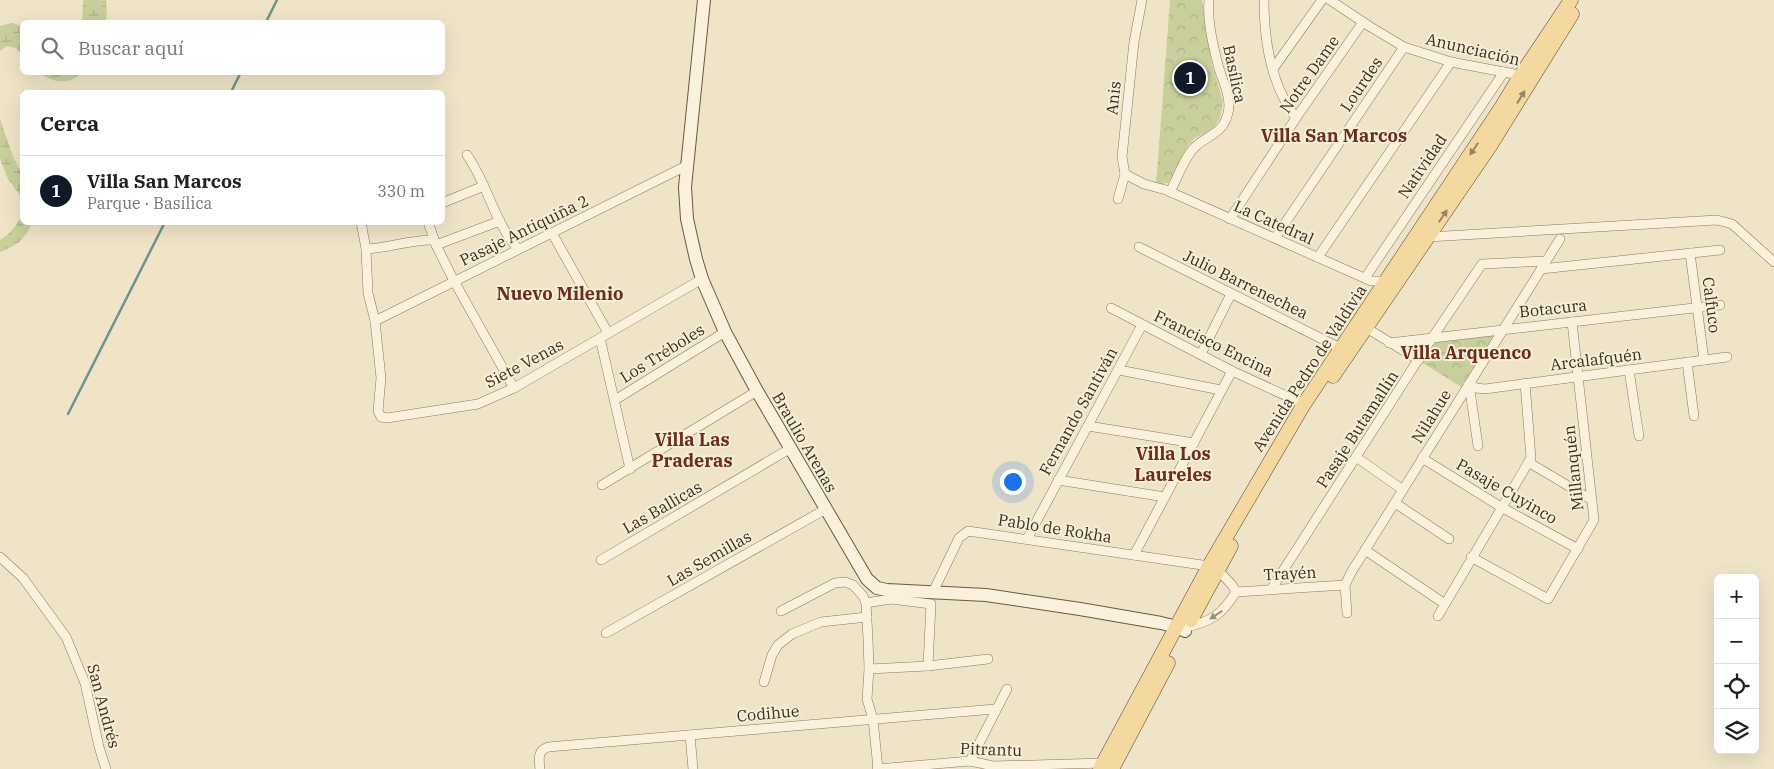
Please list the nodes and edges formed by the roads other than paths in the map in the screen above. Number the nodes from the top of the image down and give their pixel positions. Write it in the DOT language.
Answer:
graph roads {
  1 [pos="704,0"];
  2 [pos="1142,0"];
  3 [pos="1209,0"];
  4 [pos="1264,0"];
  5 [pos="1322,0"];
  6 [pos="1330,0"];
  7 [pos="1571,0"];
  8 [pos="1579,0"];
  9 [pos="1363,22"];
  10 [pos="1404,46"];
  11 [pos="1451,62"];
  12 [pos="1272,69"];
  13 [pos="1504,72"];
  14 [pos="1527,77"];
  15 [pos="1296,118"];
  16 [pos="467,155"];
  17 [pos="686,166"];
  18 [pos="1125,174"];
  19 [pos="484,186"];
  20 [pos="1168,191"];
  21 [pos="1118,199"];
  22 [pos="445,202"];
  23 [pos="1230,219"];
  24 [pos="500,221"];
  25 [pos="362,225"];
  26 [pos="429,225"];
  27 [pos="552,233"];
  28 [pos="1428,237"];
  29 [pos="1275,238"];
  30 [pos="1560,239"];
  31 [pos="435,242"];
  32 [pos="1139,247"];
  33 [pos="366,249"];
  34 [pos="518,249"];
  35 [pos="1720,250"];
  36 [pos="1690,254"];
  37 [pos="1318,257"];
  38 [pos="1774,262"];
  39 [pos="1544,265"];
  40 [pos="702,279"];
  41 [pos="454,281"];
  42 [pos="1372,284"];
  43 [pos="1231,294"];
  44 [pos="1720,305"];
  45 [pos="1697,307"];
  46 [pos="1111,308"];
  47 [pos="375,320"];
  48 [pos="1572,322"];
  49 [pos="1142,325"];
  50 [pos="1362,326"];
  51 [pos="1504,329"];
  52 [pos="725,332"];
  53 [pos="608,333"];
  54 [pos="600,338"];
  55 [pos="1432,338"];
  56 [pos="1389,343"];
  57 [pos="1340,348"];
  58 [pos="1201,354"];
  59 [pos="1727,357"];
  60 [pos="1419,360"];
  61 [pos="1704,360"];
  62 [pos="1687,362"];
  63 [pos="1119,370"];
  64 [pos="1232,370"];
  65 [pos="1629,370"];
  66 [pos="1578,376"];
  67 [pos="1524,382"];
  68 [pos="1469,384"];
  69 [pos="514,388"];
  70 [pos="1221,390"];
  71 [pos="757,391"];
  72 [pos="615,400"];
  73 [pos="1304,404"];
  74 [pos="1694,416"];
  75 [pos="1088,426"];
  76 [pos="1639,436"];
  77 [pos="1194,443"];
  78 [pos="1478,446"];
  79 [pos="790,448"];
  80 [pos="1356,457"];
  81 [pos="1422,458"];
  82 [pos="1528,462"];
  83 [pos="630,469"];
  84 [pos="1058,480"];
  85 [pos="602,485"];
  86 [pos="1403,490"];
  87 [pos="1165,497"];
  88 [pos="1592,500"];
  89 [pos="1395,502"];
  90 [pos="1501,507"];
  91 [pos="826,509"];
  92 [pos="1449,538"];
  93 [pos="1027,539"];
  94 [pos="1578,549"];
  95 [pos="1365,550"];
  96 [pos="1134,555"];
  97 [pos="0,557"];
  98 [pos="1472,557"];
  99 [pos="601,560"];
  100 [pos="1214,568"];
  101 [pos="1345,585"];
  102 [pos="1272,588"];
  103 [pos="933,592"];
  104 [pos="1236,592"];
  105 [pos="866,603"];
  106 [pos="1444,604"];
  107 [pos="781,611"];
  108 [pos="1347,613"];
  109 [pos="1438,616"];
  110 [pos="867,617"];
  111 [pos="1183,628"];
  112 [pos="606,634"];
  113 [pos="988,659"];
  114 [pos="928,666"];
  115 [pos="869,669"];
  116 [pos="764,682"];
  117 [pos="1006,689"];
  118 [pos="995,709"];
  119 [pos="873,719"];
  120 [pos="690,735"];
  121 [pos="970,761"];
  122 [pos="936,766"];
  123 [pos="992,767"];
  124 [pos="1106,767"];
  125 [pos="106,769"];
  126 [pos="540,769"];
  127 [pos="693,769"];
  128 [pos="878,769"];
  1 -- 17 [label="street, Braulio Arenas"];
  2 -- 18 [label="street, Anis"];
  3 -- 20 [label="street, Basílica"];
  4 -- 12 [label="street"];
  5 -- 12 [label="street"];
  6 -- 9 [label="street, Anunciación"];
  7 -- 14 [label="main road, Avenida Pedro de Valdivia"];
  8 -- 14 [label="main road, Avenida Pedro de Valdivia"];
  9 -- 10 [label="street, Anunciación"];
  9 -- 15 [label="street, Notre Dame"];
  10 -- 11 [label="street, Anunciación"];
  10 -- 29 [label="street, Lourdes"];
  11 -- 13 [label="street, Anunciación"];
  11 -- 37 [label="street"];
  12 -- 15 [label="street"];
  13 -- 14 [label="street, Anunciación"];
  13 -- 42 [label="street, Natividad"];
  28 -- 14 [label="main road, Avenida Pedro de Valdivia, one-way"];
  14 -- 42 [label="main road, Avenida Pedro de Valdivia, one-way"];
  15 -- 23 [label="street, Notre Dame"];
  16 -- 19 [label="street"];
  17 -- 27 [label="street, Pasaje Antiquiña 2"];
  17 -- 40 [label="street, Braulio Arenas"];
  18 -- 20 [label="street, La Catedral"];
  18 -- 21 [label="street, Anis"];
  19 -- 22 [label="street"];
  19 -- 24 [label="street"];
  20 -- 23 [label="street, La Catedral"];
  23 -- 29 [label="street, La Catedral"];
  24 -- 31 [label="street"];
  24 -- 34 [label="street"];
  25 -- 33 [label="street"];
  26 -- 31 [label="street"];
  27 -- 34 [label="street, Pasaje Antiquiña 2"];
  27 -- 53 [label="street"];
  28 -- 38 [label="street"];
  28 -- 50 [label="main road, Avenida Pedro de Valdivia"];
  29 -- 37 [label="street, La Catedral"];
  30 -- 39 [label="street, Nilahue"];
  31 -- 33 [label="street"];
  31 -- 41 [label="street"];
  32 -- 43 [label="street, Julio Barrenechea"];
  33 -- 47 [label="street"];
  34 -- 41 [label="street, Pasaje Antiquiña 2"];
  35 -- 36 [label="street, Pasaje Butamallín"];
  36 -- 39 [label="street, Pasaje Butamallín"];
  36 -- 45 [label="street, Calfuco"];
  37 -- 42 [label="street, La Catedral"];
  39 -- 51 [label="street, Nilahue"];
  39 -- 55 [label="street, Pasaje Butamallín"];
  40 -- 52 [label="street, Braulio Arenas"];
  40 -- 53 [label="street, Siete Venas"];
  41 -- 47 [label="street, Pasaje Antiquiña 2"];
  41 -- 69 [label="street"];
  42 -- 50 [label="main road, Avenida Pedro de Valdivia"];
  43 -- 57 [label="street, Julio Barrenechea"];
  43 -- 58 [label="street"];
  44 -- 45 [label="street, Botacura"];
  45 -- 48 [label="street, Botacura"];
  45 -- 61 [label="street, Calfuco"];
  46 -- 49 [label="street, Francisco Encina"];
  47 -- 69 [label="street, Siete Venas"];
  48 -- 51 [label="street, Botacura"];
  48 -- 66 [label="street, Millanquén"];
  49 -- 58 [label="street, Francisco Encina"];
  49 -- 63 [label="street, Fernando Santiván"];
  50 -- 56 [label="street"];
  50 -- 57 [label="main road, Avenida Pedro de Valdivia"];
  50 -- 100 [label="main road, Avenida Pedro de Valdivia"];
  51 -- 55 [label="street, Botacura"];
  51 -- 68 [label="street, Nilahue"];
  52 -- 71 [label="street, Braulio Arenas"];
  52 -- 72 [label="street, Los Tréboles"];
  53 -- 54 [label="street, Siete Venas"];
  54 -- 69 [label="street, Siete Venas"];
  54 -- 72 [label="street"];
  55 -- 56 [label="street, Botacura"];
  55 -- 60 [label="street, Pasaje Butamallín"];
  56 -- 60 [label="street"];
  57 -- 73 [label="main road, Avenida Pedro de Valdivia"];
  58 -- 64 [label="street, Francisco Encina"];
  59 -- 61 [label="street, Arcalafquén"];
  60 -- 80 [label="street, Pasaje Butamallín"];
  61 -- 62 [label="street, Arcalafquén"];
  62 -- 65 [label="street, Arcalafquén"];
  62 -- 74 [label="street"];
  63 -- 70 [label="street"];
  63 -- 75 [label="street, Fernando Santiván"];
  64 -- 70 [label="street"];
  64 -- 73 [label="street, Francisco Encina"];
  65 -- 66 [label="street, Arcalafquén"];
  65 -- 76 [label="street"];
  66 -- 67 [label="street, Arcalafquén"];
  66 -- 88 [label="street, Millanquén"];
  67 -- 68 [label="street, Arcalafquén"];
  67 -- 82 [label="street"];
  68 -- 78 [label="street"];
  68 -- 81 [label="street, Nilahue"];
  70 -- 77 [label="street"];
  71 -- 79 [label="street, Braulio Arenas"];
  71 -- 83 [label="street"];
  72 -- 83 [label="street"];
  73 -- 100 [label="main road, Avenida Pedro de Valdivia"];
  75 -- 77 [label="street"];
  75 -- 84 [label="street, Fernando Santiván"];
  77 -- 87 [label="street"];
  79 -- 91 [label="street, Braulio Arenas"];
  79 -- 99 [label="street, Las Ballicas"];
  80 -- 86 [label="street"];
  80 -- 102 [label="street, Pasaje Butamallín"];
  81 -- 86 [label="street, Nilahue"];
  81 -- 90 [label="street, Pasaje Cuyinco"];
  82 -- 88 [label="street"];
  82 -- 90 [label="street"];
  83 -- 85 [label="street"];
  84 -- 87 [label="street"];
  84 -- 93 [label="street, Fernando Santiván"];
  86 -- 89 [label="street, Nilahue"];
  87 -- 96 [label="street"];
  88 -- 94 [label="street, Millanquén"];
  89 -- 92 [label="street"];
  89 -- 95 [label="street, Nilahue"];
  90 -- 94 [label="street, Pasaje Cuyinco"];
  90 -- 98 [label="street"];
  91 -- 103 [label="street, Braulio Arenas"];
  91 -- 112 [label="street, Las Semillas"];
  93 -- 96 [label="street, Pablo de Rokha"];
  93 -- 103 [label="street, Pablo de Rokha"];
  94 -- 98 [label="street, Millanquén"];
  95 -- 101 [label="street, Nilahue"];
  95 -- 106 [label="street"];
  96 -- 100 [label="street, Pablo de Rokha"];
  97 -- 125 [label="street, San Andrés"];
  98 -- 106 [label="street"];
  100 -- 104 [label="street"];
  100 -- 111 [label="main road, Avenida Pedro de Valdivia"];
  101 -- 102 [label="street, Trayén"];
  101 -- 108 [label="street"];
  102 -- 104 [label="street, Trayén"];
  103 -- 111 [label="street, Braulio Arenas"];
  104 -- 111 [label="street, one-way"];
  105 -- 107 [label="street"];
  105 -- 110 [label="street"];
  105 -- 114 [label="street"];
  106 -- 109 [label="street"];
  110 -- 115 [label="street"];
  110 -- 116 [label="street"];
  111 -- 124 [label="main road, Avenida Pedro de Valdivia"];
  113 -- 114 [label="street"];
  114 -- 115 [label="street"];
  115 -- 119 [label="street"];
  117 -- 118 [label="street"];
  118 -- 119 [label="street, Codihue"];
  118 -- 121 [label="street"];
  119 -- 120 [label="street, Codihue"];
  119 -- 128 [label="street"];
  120 -- 126 [label="street, Codihue"];
  120 -- 127 [label="street"];
  121 -- 122 [label="street, Pitrantu"];
  121 -- 123 [label="street, Pitrantu"];
  122 -- 128 [label="street, Pitrantu"];
  123 -- 124 [label="street, Pitrantu"];
}
